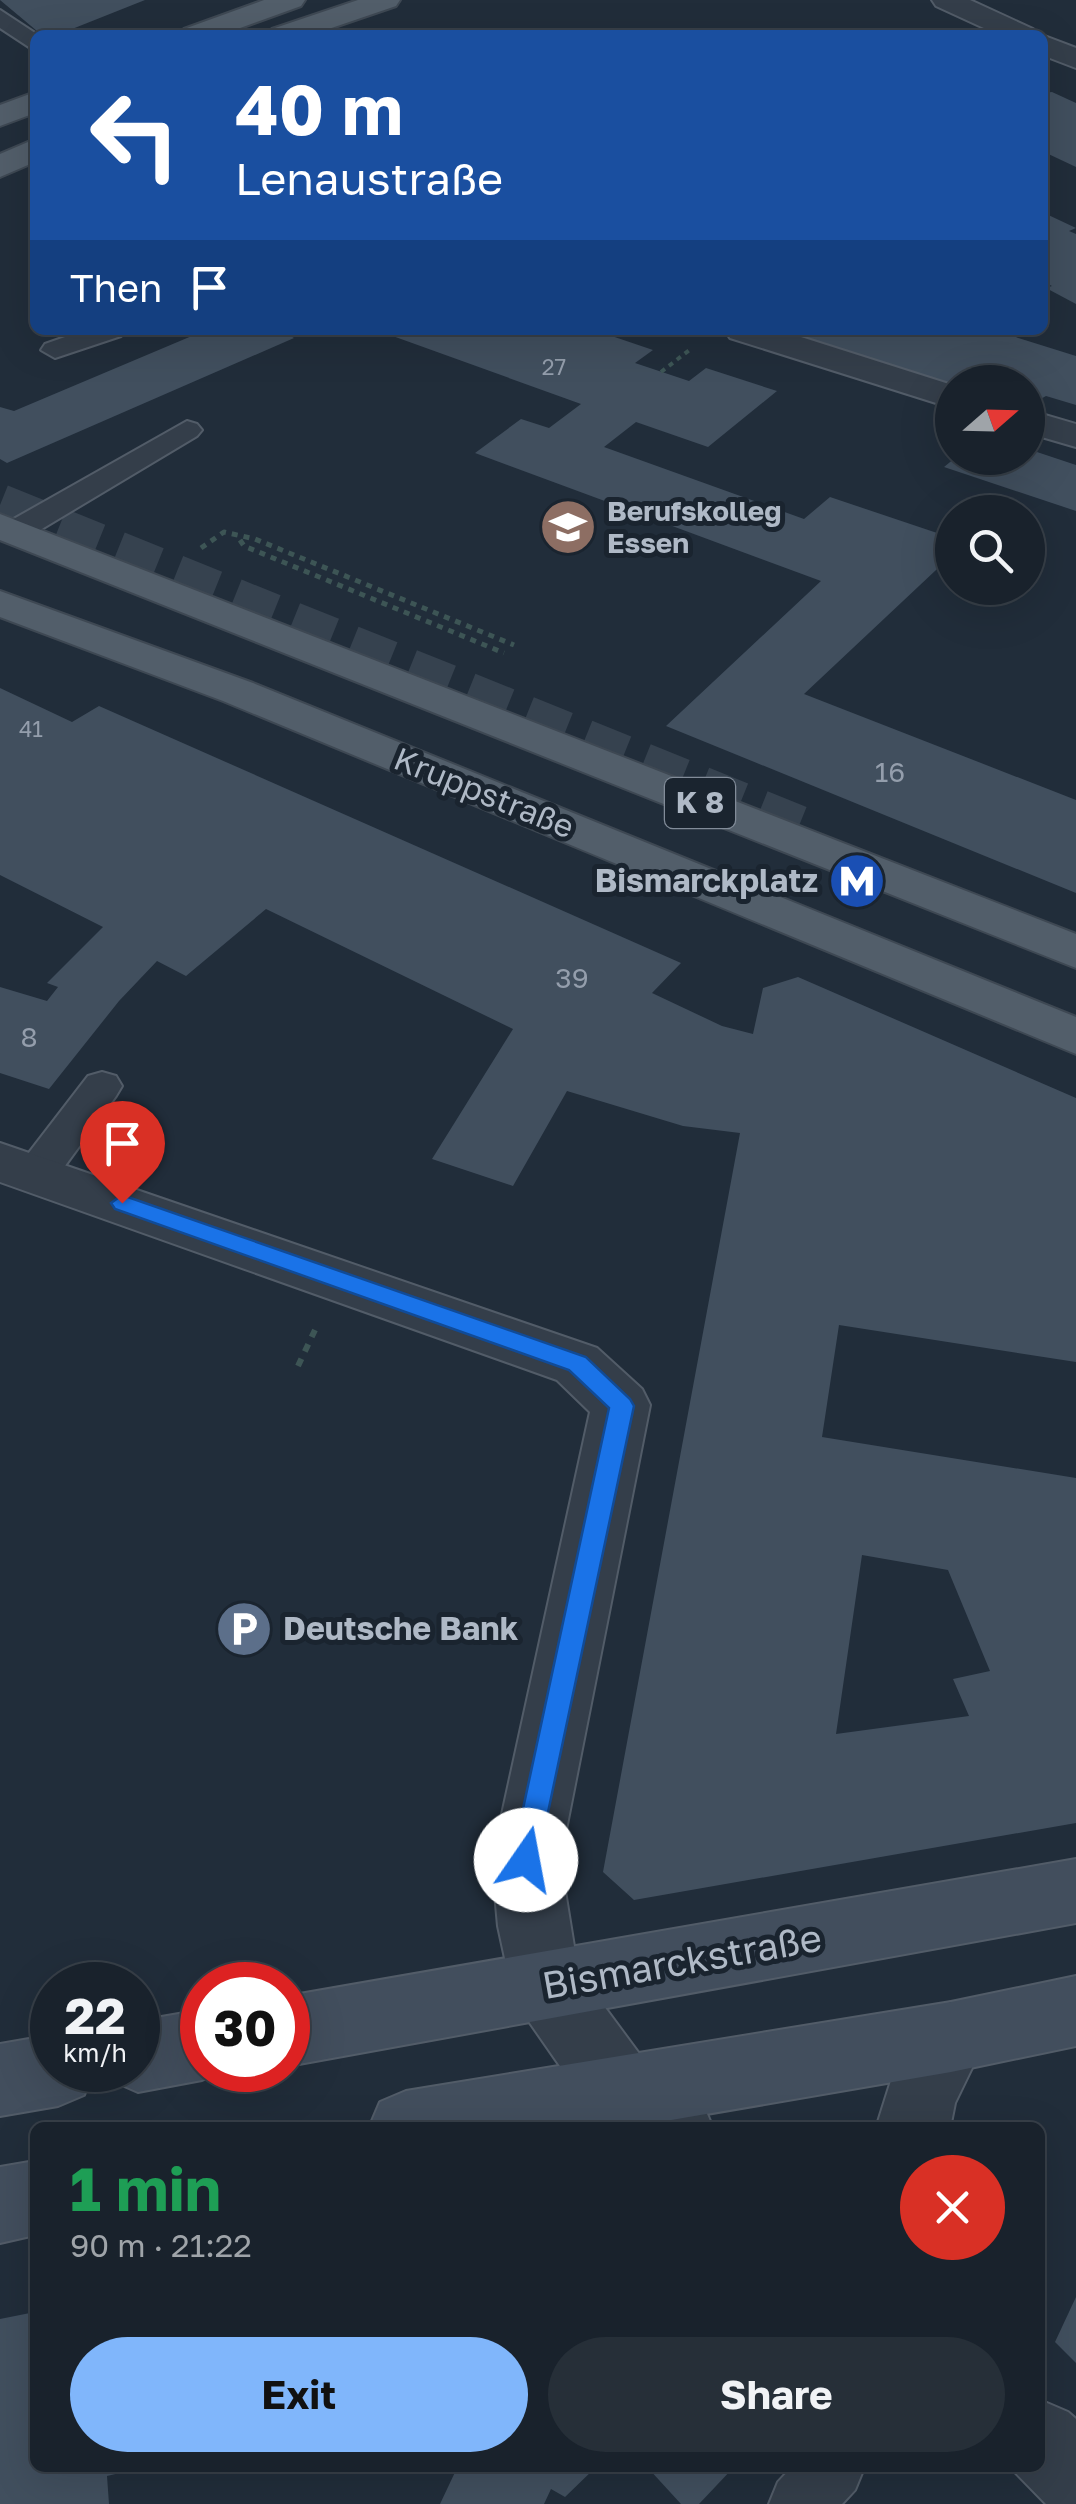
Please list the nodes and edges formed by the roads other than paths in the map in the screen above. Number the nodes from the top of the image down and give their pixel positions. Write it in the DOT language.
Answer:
graph roads {
  1 [pos="290,0"];
  2 [pos="386,0"];
  3 [pos="946,0"];
  4 [pos="0,17"];
  5 [pos="208,30"];
  6 [pos="297,30"];
  7 [pos="1011,30"];
  8 [pos="30,40"];
  9 [pos="1048,47"];
  10 [pos="1076,59"];
  11 [pos="30,103"];
  12 [pos="0,117"];
  13 [pos="30,152"];
  14 [pos="0,167"];
  15 [pos="98,335"];
  16 [pos="759,335"];
  17 [pos="55,350"];
  18 [pos="935,391"];
  19 [pos="1045,426"];
  20 [pos="187,430"];
  21 [pos="1076,436"];
  22 [pos="7,529"];
  23 [pos="0,603"];
  24 [pos="1076,952"];
  25 [pos="1076,1037"];
  26 [pos="102,1086"];
  27 [pos="18,1168"];
  28 [pos="1076,1892"];
  29 [pos="546,1986"];
  30 [pos="1076,2011"];
  31 [pos="310,2027"];
  32 [pos="951,2037"];
  33 [pos="30,2075"];
  34 [pos="0,2080"];
  35 [pos="648,2108"];
  36 [pos="479,2122"];
  37 [pos="914,2122"];
  38 [pos="30,2199"];
  39 [pos="0,2205"];
  40 [pos="1045,2445"];
  41 [pos="829,2472"];
  42 [pos="1076,2477"];
  43 [pos="800,2504"];
  1 -- 5 [label="main road"];
  2 -- 6 [label="main road"];
  3 -- 7 [label="street"];
  4 -- 8 [label="lane"];
  9 -- 10 [label="street"];
  11 -- 12 [label="main road"];
  13 -- 14 [label="main road"];
  15 -- 17 [label="lane"];
  16 -- 18 [label="street"];
  19 -- 21 [label="street"];
  20 -- 22 [label="lane"];
  22 -- 24 [label="main road, K 8"];
  23 -- 25 [label="main road, Kruppstraße / K 8"];
  26 -- 27 [label="lane"];
  27 -- 29 [label="street"];
  28 -- 29 [label="main road, Bismarckstraße"];
  29 -- 31 [label="main road, Bismarckstraße"];
  29 -- 35 [label="street"];
  30 -- 32 [label="main road"];
  32 -- 35 [label="main road"];
  32 -- 37 [label="street"];
  33 -- 34 [label="main road"];
  35 -- 36 [label="main road"];
  38 -- 39 [label="main road"];
  40 -- 42 [label="street"];
  41 -- 43 [label="lane"];
}
